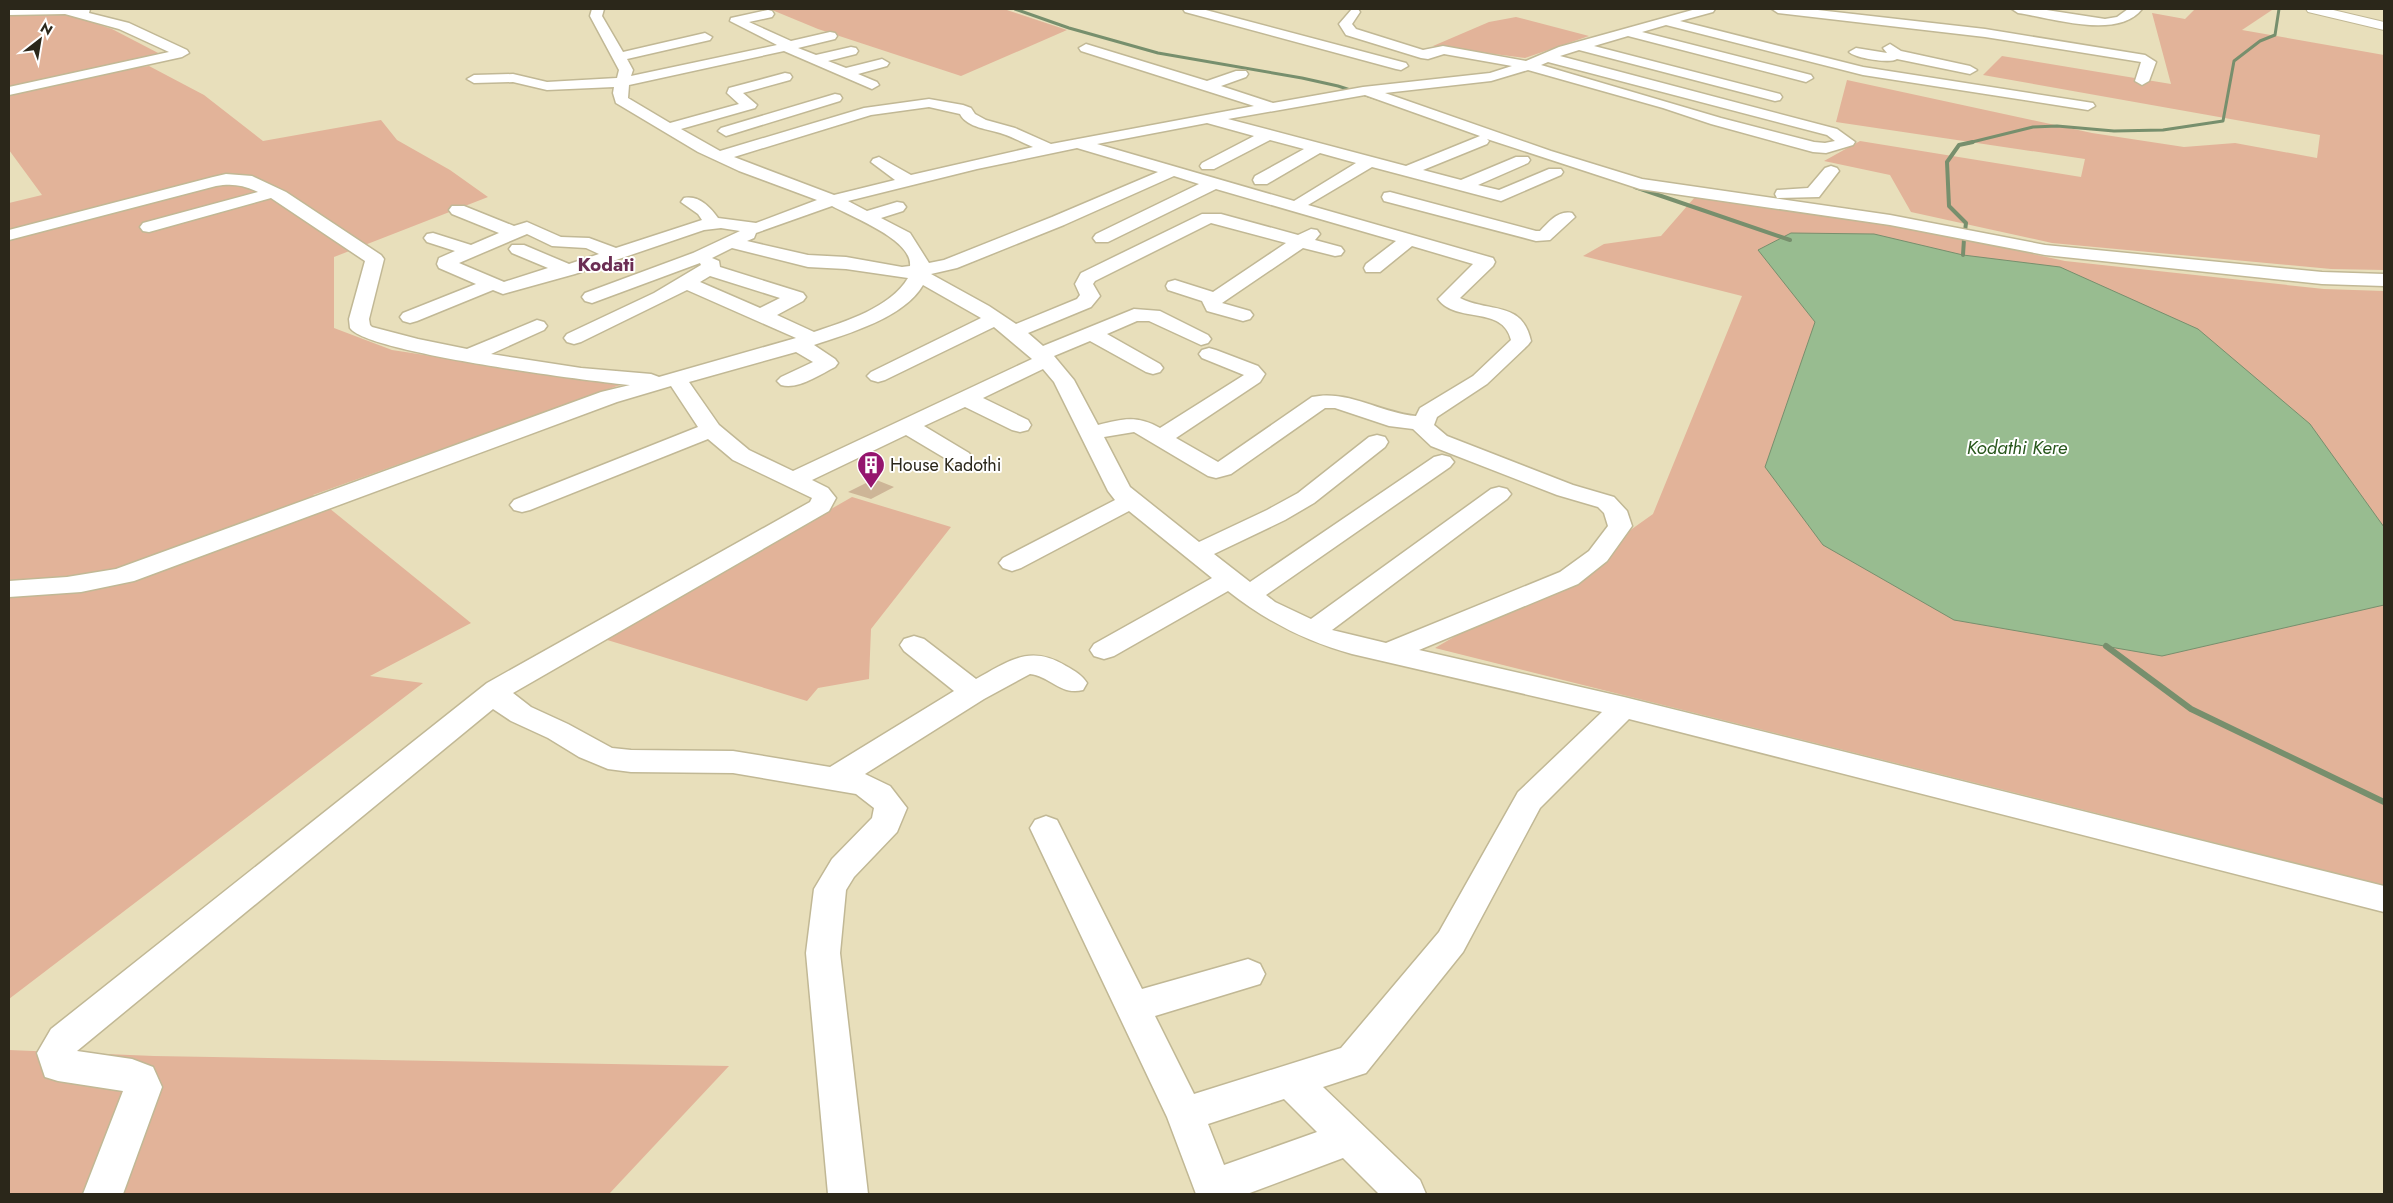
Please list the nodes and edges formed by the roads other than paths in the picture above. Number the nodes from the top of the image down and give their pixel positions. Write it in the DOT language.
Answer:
graph roads {
  1 [pos="113,9"];
  2 [pos="598,9"];
  3 [pos="1190,9"];
  4 [pos="1764,9"];
  5 [pos="1778,9"];
  6 [pos="2018,9"];
  7 [pos="2094,9"];
  8 [pos="2313,9"];
  9 [pos="2331,9"];
  10 [pos="14,10"];
  11 [pos="68,11"];
  12 [pos="1354,12"];
  13 [pos="2131,12"];
  14 [pos="768,14"];
  15 [pos="1688,16"];
  16 [pos="2384,22"];
  17 [pos="2384,26"];
  18 [pos="1850,31"];
  19 [pos="1628,32"];
  20 [pos="1985,33"];
  21 [pos="830,36"];
  22 [pos="705,37"];
  23 [pos="1978,45"];
  24 [pos="1578,46"];
  25 [pos="788,47"];
  26 [pos="1086,48"];
  27 [pos="1842,49"];
  28 [pos="852,50"];
  29 [pos="619,56"];
  30 [pos="1546,57"];
  31 [pos="739,58"];
  32 [pos="814,60"];
  33 [pos="882,63"];
  34 [pos="1192,65"];
  35 [pos="1527,65"];
  36 [pos="1971,70"];
  37 [pos="844,73"];
  38 [pos="1168,74"];
  39 [pos="1241,74"];
  40 [pos="1806,78"];
  41 [pos="474,79"];
  42 [pos="2142,81"];
  43 [pos="624,82"];
  44 [pos="1448,83"];
  45 [pos="872,85"];
  46 [pos="1207,86"];
  47 [pos="9,91"];
  48 [pos="1363,91"];
  49 [pos="1774,97"];
  50 [pos="835,98"];
  51 [pos="2088,106"];
  52 [pos="1271,107"];
  53 [pos="1207,118"];
  54 [pos="668,128"];
  55 [pos="1268,136"];
  56 [pos="687,140"];
  57 [pos="1481,141"];
  58 [pos="1078,143"];
  59 [pos="1316,148"];
  60 [pos="1050,149"];
  61 [pos="719,156"];
  62 [pos="1522,160"];
  63 [pos="879,162"];
  64 [pos="1369,162"];
  65 [pos="1208,166"];
  66 [pos="1831,170"];
  67 [pos="1173,171"];
  68 [pos="1555,172"];
  69 [pos="1413,174"];
  70 [pos="1618,178"];
  71 [pos="1261,180"];
  72 [pos="908,181"];
  73 [pos="1214,183"];
  74 [pos="1462,186"];
  75 [pos="272,193"];
  76 [pos="1500,196"];
  77 [pos="833,200"];
  78 [pos="1302,201"];
  79 [pos="690,202"];
  80 [pos="897,207"];
  81 [pos="458,210"];
  82 [pos="1566,216"];
  83 [pos="866,217"];
  84 [pos="1334,218"];
  85 [pos="1469,218"];
  86 [pos="712,222"];
  87 [pos="149,227"];
  88 [pos="753,228"];
  89 [pos="9,235"];
  90 [pos="433,238"];
  91 [pos="1102,238"];
  92 [pos="515,240"];
  93 [pos="1409,240"];
  94 [pos="1301,241"];
  95 [pos="733,243"];
  96 [pos="469,250"];
  97 [pos="809,250"];
  98 [pos="1335,251"];
  99 [pos="615,254"];
  100 [pos="704,263"];
  101 [pos="846,263"];
  102 [pos="1373,268"];
  103 [pos="568,270"];
  104 [pos="919,273"];
  105 [pos="2384,280"];
  106 [pos="686,283"];
  107 [pos="492,284"];
  108 [pos="630,284"];
  109 [pos="1175,286"];
  110 [pos="592,297"];
  111 [pos="1216,299"];
  112 [pos="517,302"];
  113 [pos="762,316"];
  114 [pos="1242,316"];
  115 [pos="410,317"];
  116 [pos="537,326"];
  117 [pos="1004,326"];
  118 [pos="1092,334"];
  119 [pos="574,338"];
  120 [pos="806,342"];
  121 [pos="469,356"];
  122 [pos="1043,357"];
  123 [pos="1153,368"];
  124 [pos="878,376"];
  125 [pos="668,379"];
  126 [pos="788,381"];
  127 [pos="965,398"];
  128 [pos="1422,423"];
  129 [pos="1020,425"];
  130 [pos="907,426"];
  131 [pos="711,430"];
  132 [pos="1090,433"];
  133 [pos="1160,438"];
  134 [pos="1377,442"];
  135 [pos="961,458"];
  136 [pos="1442,462"];
  137 [pos="791,480"];
  138 [pos="1499,494"];
  139 [pos="1131,501"];
  140 [pos="522,505"];
  141 [pos="1196,553"];
  142 [pos="1012,562"];
  143 [pos="1239,587"];
  144 [pos="9,589"];
  145 [pos="1312,631"];
  146 [pos="914,645"];
  147 [pos="1104,650"];
  148 [pos="1390,652"];
  149 [pos="1073,683"];
  150 [pos="497,690"];
  151 [pos="974,692"];
  152 [pos="1624,707"];
  153 [pos="834,779"];
  154 [pos="1046,828"];
  155 [pos="2384,899"];
  156 [pos="1248,974"];
  157 [pos="1133,1007"];
  158 [pos="1292,1082"];
  159 [pos="1185,1114"];
  160 [pos="1349,1138"];
  161 [pos="1214,1191"];
  162 [pos="102,1194"];
  163 [pos="848,1194"];
  164 [pos="1406,1194"];
  1 -- 11 [label="street"];
  2 -- 29 [label="street"];
  3 -- 44 [label="street"];
  4 -- 18 [label="street"];
  5 -- 20 [label="street"];
  6 -- 13 [label="street"];
  7 -- 13 [label="street"];
  8 -- 17 [label="main road"];
  9 -- 16 [label="main road"];
  10 -- 11 [label="street"];
  11 -- 47 [label="street"];
  12 -- 35 [label="street"];
  14 -- 25 [label="street"];
  15 -- 19 [label="street"];
  15 -- 51 [label="street"];
  19 -- 24 [label="street"];
  19 -- 40 [label="street"];
  20 -- 23 [label="street"];
  20 -- 42 [label="street"];
  21 -- 25 [label="street"];
  22 -- 29 [label="street"];
  24 -- 30 [label="street"];
  24 -- 49 [label="street"];
  25 -- 31 [label="street"];
  25 -- 32 [label="street"];
  26 -- 38 [label="street"];
  27 -- 36 [label="street"];
  28 -- 32 [label="street"];
  29 -- 43 [label="street"];
  30 -- 35 [label="street"];
  30 -- 35 [label="street"];
  31 -- 43 [label="street"];
  31 -- 54 [label="street"];
  32 -- 37 [label="street"];
  33 -- 37 [label="street"];
  34 -- 38 [label="street"];
  35 -- 44 [label="street"];
  37 -- 45 [label="street"];
  38 -- 46 [label="street"];
  39 -- 46 [label="street"];
  41 -- 43 [label="street"];
  43 -- 54 [label="street"];
  44 -- 48 [label="street"];
  46 -- 52 [label="street"];
  48 -- 52 [label="street"];
  48 -- 70 [label="street"];
  50 -- 56 [label="street"];
  52 -- 53 [label="street"];
  53 -- 55 [label="street"];
  53 -- 58 [label="street"];
  54 -- 56 [label="street"];
  55 -- 59 [label="street"];
  55 -- 65 [label="street"];
  56 -- 61 [label="street"];
  57 -- 69 [label="street"];
  58 -- 60 [label="street"];
  58 -- 67 [label="street"];
  59 -- 64 [label="street"];
  59 -- 71 [label="street"];
  60 -- 61 [label="street"];
  60 -- 72 [label="street"];
  61 -- 77 [label="street"];
  62 -- 74 [label="street"];
  63 -- 72 [label="street"];
  64 -- 69 [label="street"];
  64 -- 78 [label="street"];
  66 -- 70 [label="street"];
  67 -- 73 [label="street"];
  67 -- 104 [label="street"];
  68 -- 76 [label="street"];
  69 -- 74 [label="street"];
  69 -- 85 [label="street"];
  70 -- 105 [label="street"];
  72 -- 77 [label="street"];
  73 -- 84 [label="street"];
  73 -- 91 [label="street"];
  74 -- 76 [label="street"];
  75 -- 87 [label="street"];
  75 -- 89 [label="street"];
  75 -- 121 [label="street"];
  76 -- 85 [label="street"];
  77 -- 83 [label="street"];
  77 -- 88 [label="street"];
  79 -- 86 [label="street"];
  80 -- 83 [label="street"];
  81 -- 92 [label="street"];
  82 -- 85 [label="street"];
  83 -- 104 [label="street"];
  84 -- 93 [label="street"];
  84 -- 94 [label="street"];
  86 -- 88 [label="street"];
  86 -- 99 [label="street"];
  88 -- 95 [label="street"];
  90 -- 96 [label="street"];
  92 -- 96 [label="street"];
  92 -- 99 [label="street"];
  92 -- 103 [label="street"];
  93 -- 102 [label="street"];
  93 -- 128 [label="street"];
  94 -- 98 [label="street"];
  94 -- 111 [label="street"];
  94 -- 117 [label="street"];
  95 -- 100 [label="street"];
  95 -- 101 [label="street"];
  96 -- 107 [label="street"];
  97 -- 101 [label="street"];
  99 -- 103 [label="street"];
  100 -- 106 [label="street"];
  100 -- 108 [label="street"];
  100 -- 113 [label="street"];
  101 -- 104 [label="street"];
  103 -- 107 [label="street"];
  104 -- 117 [label="street"];
  104 -- 120 [label="street"];
  106 -- 113 [label="street"];
  106 -- 119 [label="street"];
  107 -- 115 [label="street"];
  108 -- 110 [label="street"];
  108 -- 112 [label="street"];
  109 -- 111 [label="street"];
  111 -- 114 [label="street"];
  113 -- 120 [label="street"];
  116 -- 121 [label="street"];
  117 -- 122 [label="street"];
  117 -- 124 [label="street"];
  118 -- 122 [label="street"];
  118 -- 123 [label="street"];
  118 -- 133 [label="street"];
  120 -- 125 [label="street"];
  120 -- 126 [label="street"];
  121 -- 125 [label="street"];
  122 -- 127 [label="street"];
  122 -- 132 [label="street"];
  125 -- 131 [label="street"];
  125 -- 144 [label="street"];
  127 -- 129 [label="street"];
  127 -- 130 [label="street"];
  128 -- 133 [label="street"];
  128 -- 148 [label="street"];
  130 -- 135 [label="street"];
  130 -- 137 [label="street"];
  131 -- 137 [label="street"];
  131 -- 140 [label="street"];
  132 -- 133 [label="street"];
  132 -- 139 [label="street"];
  134 -- 141 [label="street"];
  136 -- 143 [label="street"];
  137 -- 150 [label="street"];
  138 -- 145 [label="street"];
  139 -- 141 [label="street"];
  139 -- 142 [label="street"];
  141 -- 143 [label="street"];
  143 -- 145 [label="street"];
  143 -- 147 [label="street"];
  145 -- 148 [label="street"];
  146 -- 151 [label="street"];
  148 -- 152 [label="street"];
  149 -- 151 [label="street"];
  150 -- 153 [label="street"];
  150 -- 162 [label="street"];
  151 -- 153 [label="street"];
  152 -- 155 [label="street"];
  152 -- 158 [label="street"];
  153 -- 163 [label="street"];
  154 -- 157 [label="street"];
  156 -- 157 [label="street"];
  157 -- 159 [label="street"];
  158 -- 159 [label="street"];
  158 -- 160 [label="street"];
  159 -- 161 [label="street"];
  160 -- 161 [label="street"];
  160 -- 164 [label="street"];
}
